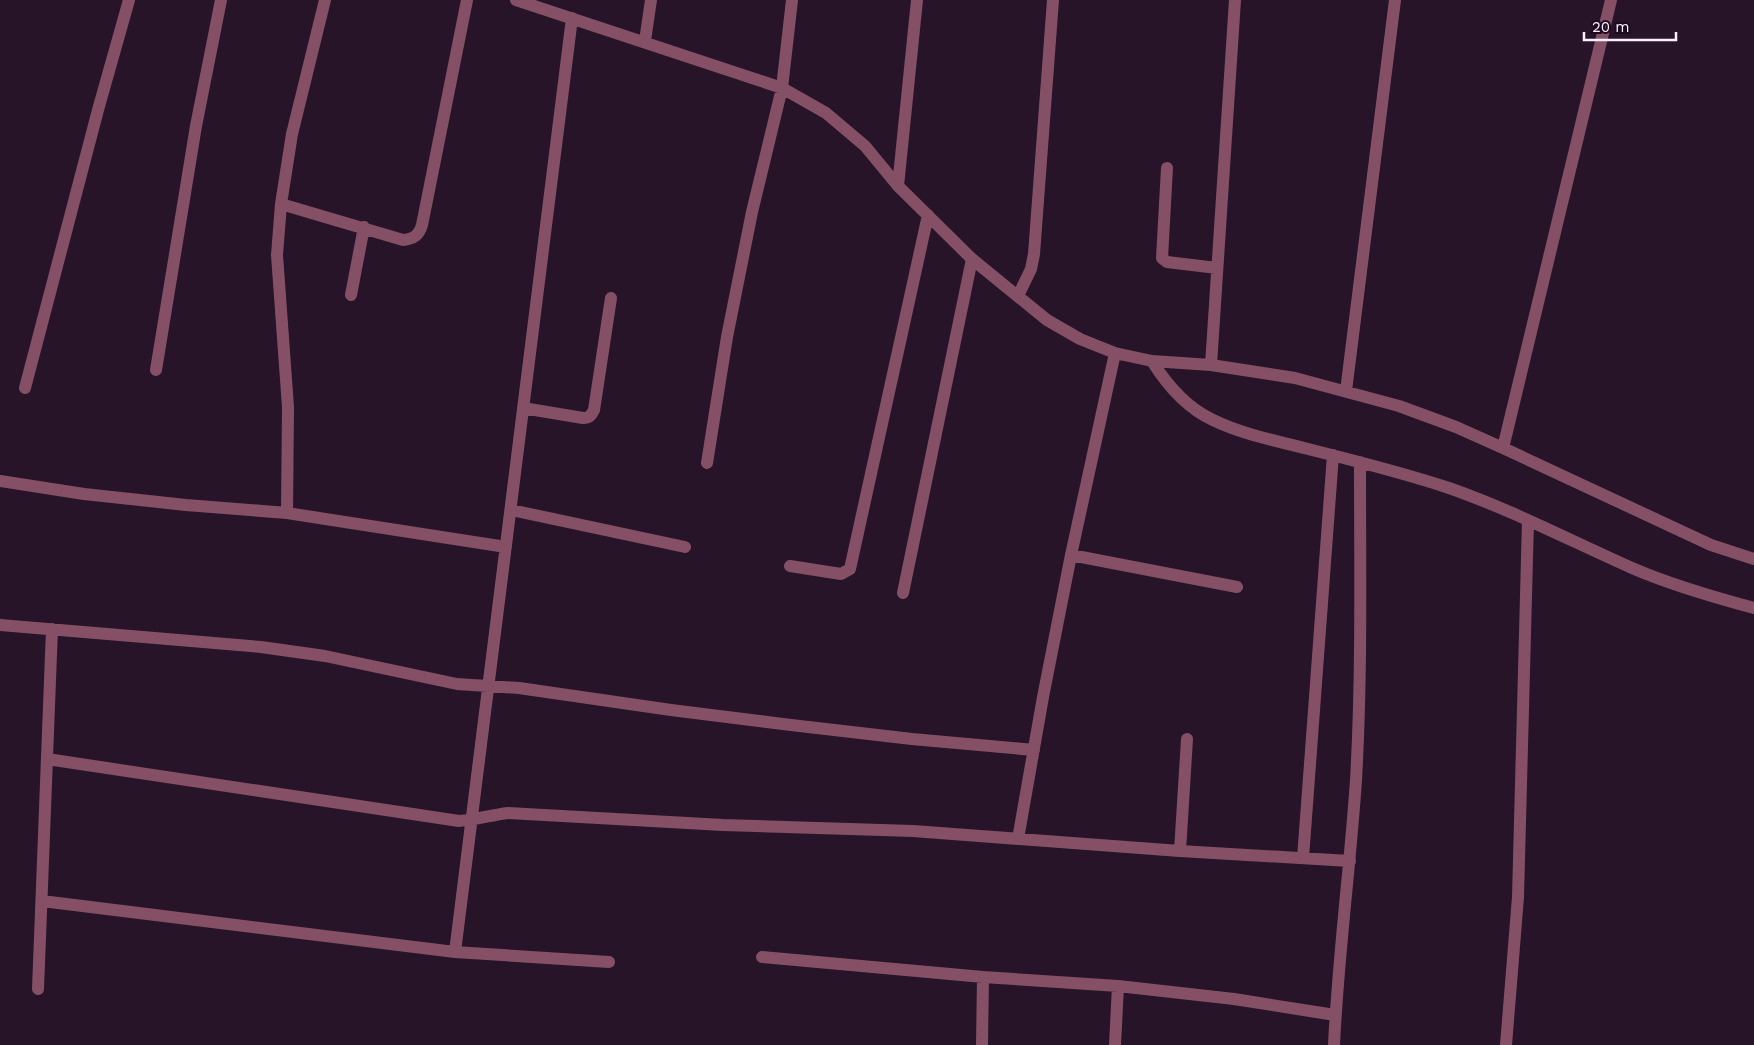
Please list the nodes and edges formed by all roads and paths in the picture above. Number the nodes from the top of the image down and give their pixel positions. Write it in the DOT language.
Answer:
graph roads {
  1 [pos="129,0"];
  2 [pos="221,0"];
  3 [pos="325,0"];
  4 [pos="467,0"];
  5 [pos="516,0"];
  6 [pos="651,0"];
  7 [pos="792,0"];
  8 [pos="917,0"];
  9 [pos="1054,0"];
  10 [pos="1235,0"];
  11 [pos="1395,0"];
  12 [pos="1611,0"];
  13 [pos="572,18"];
  14 [pos="645,41"];
  15 [pos="782,88"];
  16 [pos="1167,168"];
  17 [pos="898,186"];
  18 [pos="281,204"];
  19 [pos="928,215"];
  20 [pos="364,227"];
  21 [pos="972,259"];
  22 [pos="1217,268"];
  23 [pos="351,294"];
  24 [pos="1018,296"];
  25 [pos="611,298"];
  26 [pos="1115,353"];
  27 [pos="1152,361"];
  28 [pos="1211,365"];
  29 [pos="156,370"];
  30 [pos="25,388"];
  31 [pos="1346,390"];
  32 [pos="524,408"];
  33 [pos="1503,448"];
  34 [pos="1332,455"];
  35 [pos="1360,462"];
  36 [pos="707,463"];
  37 [pos="0,482"];
  38 [pos="511,510"];
  39 [pos="287,513"];
  40 [pos="1528,520"];
  41 [pos="506,547"];
  42 [pos="685,547"];
  43 [pos="1071,555"];
  44 [pos="1754,559"];
  45 [pos="790,566"];
  46 [pos="1236,587"];
  47 [pos="903,593"];
  48 [pos="1754,608"];
  49 [pos="0,625"];
  50 [pos="52,629"];
  51 [pos="488,687"];
  52 [pos="1187,739"];
  53 [pos="1034,750"];
  54 [pos="47,759"];
  55 [pos="471,821"];
  56 [pos="1018,839"];
  57 [pos="1180,851"];
  58 [pos="1303,858"];
  59 [pos="1350,861"];
  60 [pos="42,901"];
  61 [pos="455,952"];
  62 [pos="762,957"];
  63 [pos="609,962"];
  64 [pos="984,978"];
  65 [pos="1118,986"];
  66 [pos="38,989"];
  67 [pos="1335,1015"];
  68 [pos="982,1045"];
  69 [pos="1115,1045"];
  70 [pos="1334,1045"];
  71 [pos="1506,1045"];
  1 -- 30 [label="street"];
  2 -- 29 [label="street"];
  3 -- 18 [label="street"];
  4 -- 20 [label="street"];
  5 -- 13 [label="street"];
  6 -- 14 [label="street"];
  7 -- 15 [label="street"];
  8 -- 17 [label="street"];
  9 -- 24 [label="street"];
  10 -- 22 [label="street"];
  11 -- 31 [label="street"];
  12 -- 33 [label="street"];
  13 -- 14 [label="street"];
  13 -- 32 [label="street"];
  14 -- 15 [label="street"];
  15 -- 17 [label="street"];
  15 -- 36 [label="street"];
  16 -- 22 [label="street"];
  17 -- 19 [label="street"];
  18 -- 20 [label="street"];
  18 -- 39 [label="street"];
  19 -- 21 [label="street"];
  19 -- 45 [label="street"];
  20 -- 23 [label="street"];
  21 -- 24 [label="street"];
  21 -- 47 [label="street"];
  22 -- 28 [label="street"];
  24 -- 26 [label="street"];
  25 -- 32 [label="street"];
  26 -- 27 [label="street"];
  26 -- 43 [label="street"];
  27 -- 28 [label="street"];
  27 -- 34 [label="street"];
  28 -- 31 [label="street"];
  31 -- 33 [label="street"];
  32 -- 38 [label="street"];
  33 -- 44 [label="street"];
  34 -- 35 [label="street"];
  34 -- 58 [label="street"];
  35 -- 40 [label="street"];
  35 -- 59 [label="street"];
  37 -- 39 [label="street"];
  38 -- 41 [label="street"];
  38 -- 42 [label="street"];
  39 -- 41 [label="street"];
  40 -- 48 [label="street"];
  40 -- 71 [label="street"];
  41 -- 51 [label="street"];
  43 -- 46 [label="street"];
  43 -- 53 [label="street"];
  49 -- 50 [label="street"];
  50 -- 51 [label="street"];
  50 -- 54 [label="street"];
  51 -- 53 [label="street"];
  51 -- 55 [label="street"];
  52 -- 57 [label="street"];
  53 -- 56 [label="street"];
  54 -- 55 [label="street"];
  54 -- 60 [label="street"];
  55 -- 56 [label="street"];
  55 -- 61 [label="street"];
  56 -- 57 [label="street"];
  57 -- 58 [label="street"];
  58 -- 59 [label="street"];
  59 -- 67 [label="street"];
  60 -- 61 [label="street"];
  60 -- 66 [label="street"];
  61 -- 63 [label="street"];
  62 -- 64 [label="street"];
  64 -- 65 [label="street"];
  64 -- 68 [label="street"];
  65 -- 67 [label="street"];
  65 -- 69 [label="street"];
  67 -- 70 [label="street"];
}
